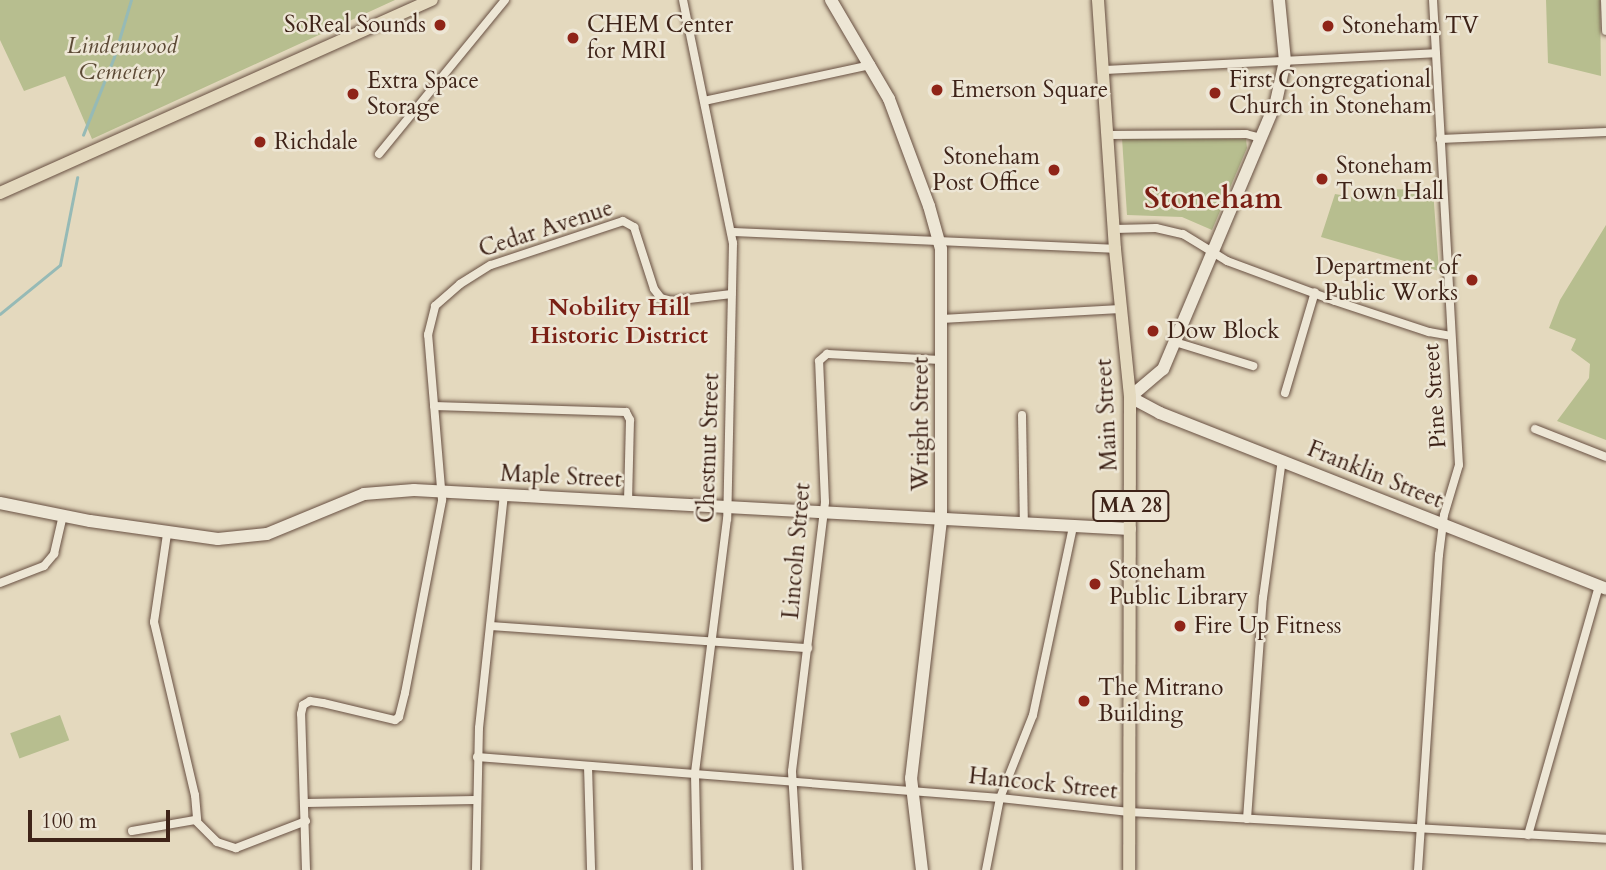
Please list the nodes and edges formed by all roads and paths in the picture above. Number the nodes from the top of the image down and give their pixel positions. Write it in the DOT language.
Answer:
graph roads {
  1 [pos="505,0"];
  2 [pos="682,0"];
  3 [pos="831,0"];
  4 [pos="1098,0"];
  5 [pos="1279,0"];
  6 [pos="1433,0"];
  7 [pos="1605,0"];
  8 [pos="426,1"];
  9 [pos="1606,31"];
  10 [pos="1436,53"];
  11 [pos="1286,61"];
  12 [pos="871,65"];
  13 [pos="1104,70"];
  14 [pos="704,101"];
  15 [pos="1606,132"];
  16 [pos="1108,135"];
  17 [pos="1261,138"];
  18 [pos="1440,139"];
  19 [pos="379,154"];
  20 [pos="0,193"];
  21 [pos="1114,229"];
  22 [pos="732,232"];
  23 [pos="939,241"];
  24 [pos="1115,249"];
  25 [pos="1214,252"];
  26 [pos="1315,292"];
  27 [pos="732,294"];
  28 [pos="1121,309"];
  29 [pos="941,319"];
  30 [pos="1451,336"];
  31 [pos="1175,342"];
  32 [pos="941,360"];
  33 [pos="1253,366"];
  34 [pos="1285,393"];
  35 [pos="1130,397"];
  36 [pos="434,406"];
  37 [pos="1022,415"];
  38 [pos="1535,429"];
  39 [pos="1606,457"];
  40 [pos="1282,460"];
  41 [pos="443,491"];
  42 [pos="504,495"];
  43 [pos="628,502"];
  44 [pos="0,503"];
  45 [pos="728,508"];
  46 [pos="824,514"];
  47 [pos="63,516"];
  48 [pos="941,520"];
  49 [pos="1443,524"];
  50 [pos="1024,525"];
  51 [pos="1073,527"];
  52 [pos="1130,529"];
  53 [pos="167,534"];
  54 [pos="0,583"];
  55 [pos="1603,588"];
  56 [pos="491,626"];
  57 [pos="714,641"];
  58 [pos="808,648"];
  59 [pos="477,757"];
  60 [pos="588,766"];
  61 [pos="695,774"];
  62 [pos="792,782"];
  63 [pos="912,792"];
  64 [pos="1000,798"];
  65 [pos="475,800"];
  66 [pos="306,803"];
  67 [pos="1129,812"];
  68 [pos="1247,819"];
  69 [pos="197,820"];
  70 [pos="306,821"];
  71 [pos="1420,829"];
  72 [pos="132,831"];
  73 [pos="1528,835"];
  74 [pos="1606,839"];
  75 [pos="306,870"];
  76 [pos="476,870"];
  77 [pos="591,870"];
  78 [pos="698,870"];
  79 [pos="797,870"];
  80 [pos="922,870"];
  81 [pos="986,870"];
  82 [pos="1129,870"];
  83 [pos="1418,870"];
  1 -- 19 [label="street"];
  2 -- 14 [label="street, Chestnut Street"];
  3 -- 12 [label="street, Wright Street"];
  4 -- 13 [label="main road, Main Street / MA 28"];
  5 -- 11 [label="street"];
  6 -- 10 [label="street, Pine Street"];
  7 -- 9 [label="street"];
  8 -- 20 [label="main road"];
  10 -- 11 [label="street"];
  10 -- 18 [label="street, Pine Street"];
  11 -- 13 [label="street"];
  11 -- 17 [label="street"];
  12 -- 14 [label="street"];
  12 -- 23 [label="street, Wright Street"];
  13 -- 16 [label="main road, Main Street / MA 28"];
  14 -- 22 [label="street, Chestnut Street"];
  15 -- 18 [label="street"];
  16 -- 17 [label="street"];
  16 -- 21 [label="main road, Main Street / MA 28"];
  17 -- 25 [label="street"];
  18 -- 30 [label="street, Pine Street"];
  21 -- 24 [label="main road, Main Street / MA 28"];
  21 -- 25 [label="street"];
  22 -- 23 [label="street"];
  22 -- 27 [label="street, Chestnut Street"];
  23 -- 24 [label="street"];
  23 -- 29 [label="street, Wright Street"];
  24 -- 28 [label="main road, Main Street / MA 28"];
  25 -- 26 [label="street"];
  25 -- 31 [label="street"];
  26 -- 30 [label="street"];
  26 -- 34 [label="street"];
  27 -- 36 [label="street, Cedar Avenue"];
  27 -- 45 [label="street, Chestnut Street"];
  28 -- 29 [label="street"];
  28 -- 35 [label="main road, Main Street / MA 28"];
  29 -- 32 [label="street, Wright Street"];
  30 -- 49 [label="street, Pine Street"];
  31 -- 33 [label="street"];
  31 -- 35 [label="street"];
  32 -- 46 [label="street, Lincoln Street"];
  32 -- 48 [label="street, Wright Street"];
  35 -- 40 [label="street, Franklin Street"];
  35 -- 52 [label="main road, Main Street / MA 28"];
  36 -- 41 [label="street, Cedar Avenue"];
  36 -- 43 [label="street"];
  37 -- 50 [label="street"];
  38 -- 39 [label="street"];
  40 -- 49 [label="street, Franklin Street"];
  40 -- 68 [label="street"];
  41 -- 42 [label="street, Maple Street"];
  41 -- 53 [label="street, Maple Street"];
  41 -- 66 [label="street, Cedar Avenue"];
  42 -- 43 [label="street, Maple Street"];
  42 -- 56 [label="street"];
  43 -- 45 [label="street, Maple Street"];
  44 -- 47 [label="street, Maple Street"];
  45 -- 46 [label="street, Maple Street"];
  45 -- 57 [label="street, Chestnut Street"];
  46 -- 48 [label="street, Maple Street"];
  46 -- 58 [label="street, Lincoln Street"];
  47 -- 53 [label="street, Maple Street"];
  47 -- 54 [label="street"];
  48 -- 50 [label="street, Maple Street"];
  48 -- 63 [label="street, Wright Street"];
  49 -- 55 [label="street, Franklin Street"];
  49 -- 71 [label="street, Pine Street"];
  50 -- 51 [label="street, Maple Street"];
  51 -- 52 [label="street, Maple Street"];
  51 -- 64 [label="street"];
  52 -- 67 [label="main road, Main Street / MA 28"];
  53 -- 69 [label="street"];
  55 -- 73 [label="street"];
  56 -- 57 [label="street"];
  56 -- 59 [label="street"];
  57 -- 58 [label="street"];
  57 -- 61 [label="street, Chestnut Street"];
  58 -- 62 [label="street, Lincoln Street"];
  59 -- 60 [label="street, Hancock Street"];
  59 -- 65 [label="street"];
  60 -- 61 [label="street, Hancock Street"];
  60 -- 77 [label="street"];
  61 -- 62 [label="street, Hancock Street"];
  61 -- 78 [label="street, Chestnut Street"];
  62 -- 63 [label="street, Hancock Street"];
  62 -- 79 [label="street, Lincoln Street"];
  63 -- 64 [label="street, Hancock Street"];
  63 -- 80 [label="street, Wright Street"];
  64 -- 67 [label="street, Hancock Street"];
  64 -- 81 [label="street"];
  65 -- 66 [label="street"];
  65 -- 76 [label="street"];
  66 -- 70 [label="street"];
  67 -- 68 [label="street, Hancock Street"];
  67 -- 82 [label="main road, Main Street / MA 28"];
  68 -- 71 [label="street, Hancock Street"];
  69 -- 70 [label="street"];
  69 -- 72 [label="street"];
  70 -- 75 [label="street"];
  71 -- 73 [label="street, Hancock Street"];
  71 -- 83 [label="street, Pine Street"];
  73 -- 74 [label="street, Hancock Street"];
}
